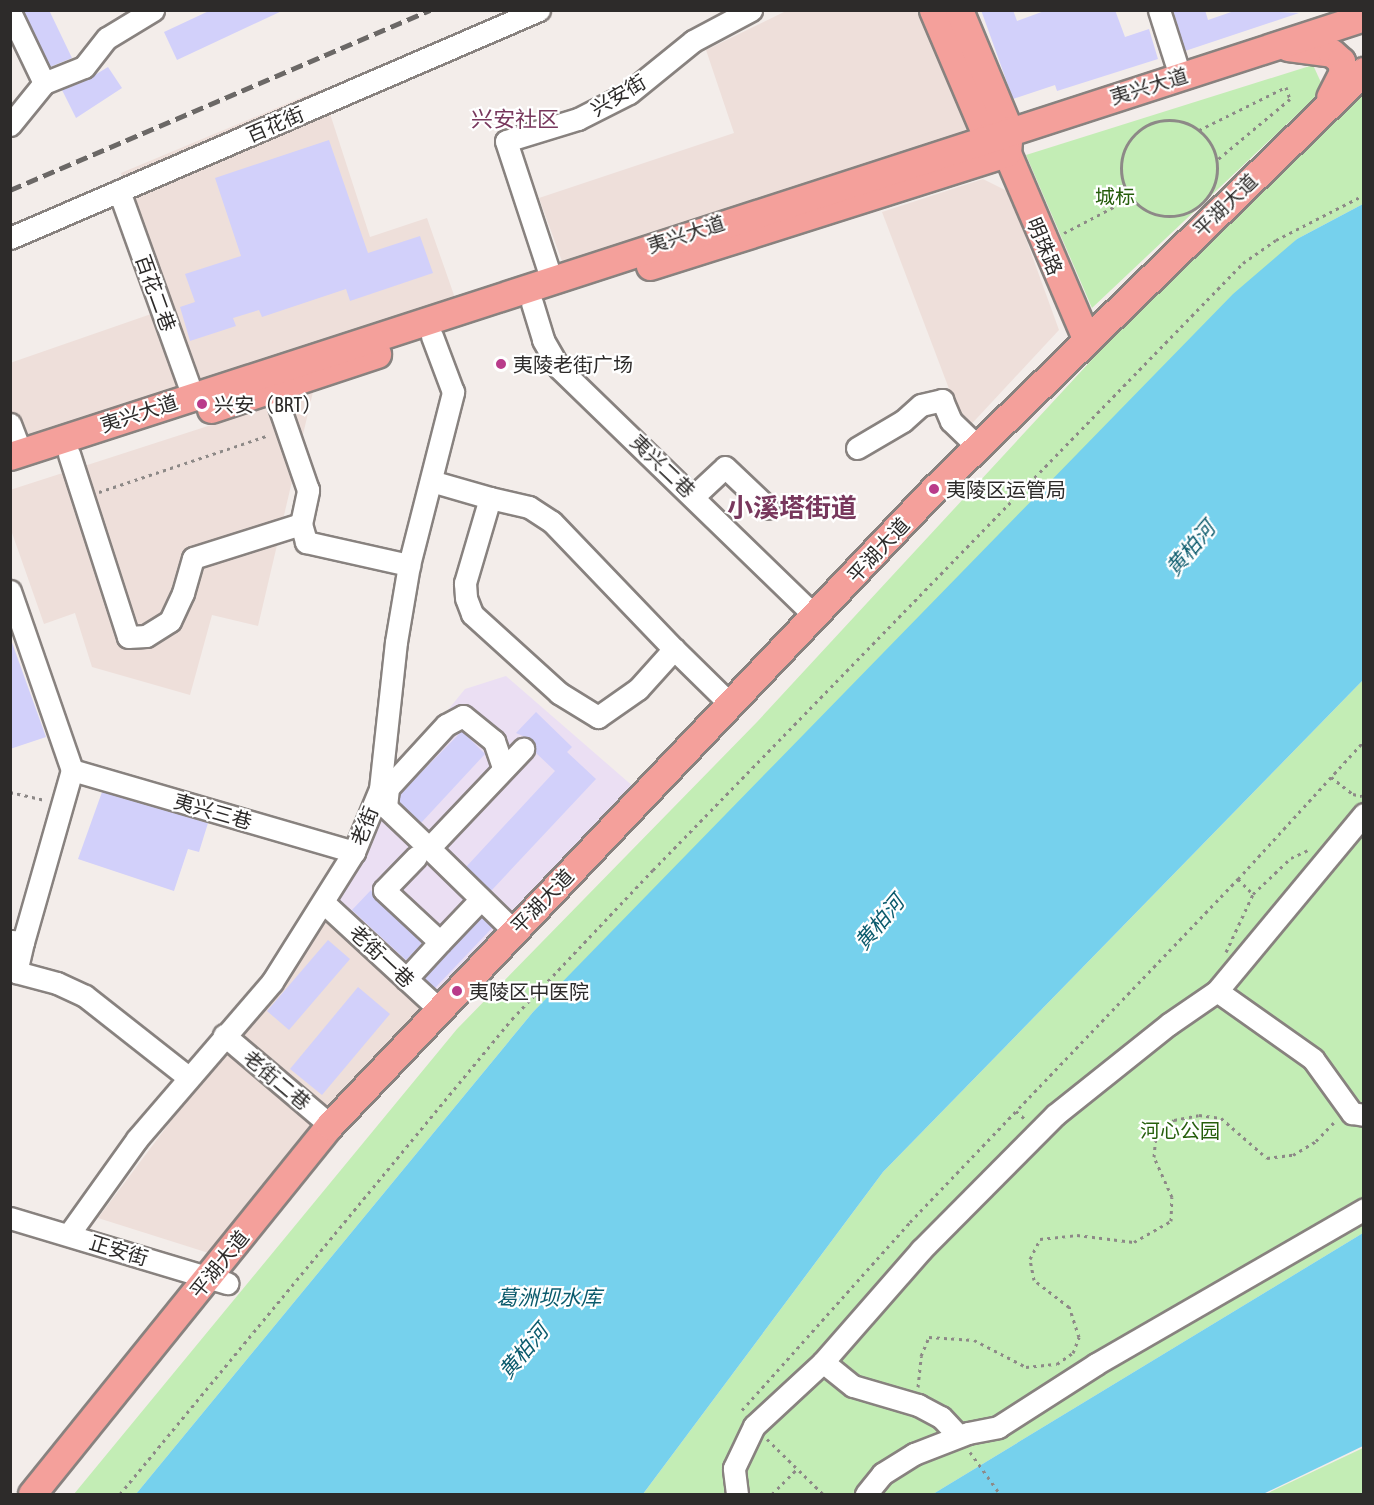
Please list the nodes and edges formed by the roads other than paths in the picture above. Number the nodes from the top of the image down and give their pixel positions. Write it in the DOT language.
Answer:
graph roads {
  1 [pos="153,10"];
  2 [pos="539,10"];
  3 [pos="751,10"];
  4 [pos="933,10"];
  5 [pos="959,10"];
  6 [pos="1159,10"];
  7 [pos="10,12"];
  8 [pos="1364,17"];
  9 [pos="1332,19"];
  10 [pos="1280,46"];
  11 [pos="1364,71"];
  12 [pos="1180,76"];
  13 [pos="44,83"];
  14 [pos="1327,104"];
  15 [pos="10,125"];
  16 [pos="1001,140"];
  17 [pos="119,191"];
  18 [pos="10,238"];
  19 [pos="551,278"];
  20 [pos="532,303"];
  21 [pos="432,336"];
  22 [pos="1086,338"];
  23 [pos="273,389"];
  24 [pos="193,396"];
  25 [pos="10,424"];
  26 [pos="978,447"];
  27 [pos="857,448"];
  28 [pos="69,454"];
  29 [pos="14,460"];
  30 [pos="431,481"];
  31 [pos="694,496"];
  32 [pos="490,498"];
  33 [pos="768,508"];
  34 [pos="302,524"];
  35 [pos="409,565"];
  36 [pos="10,591"];
  37 [pos="815,616"];
  38 [pos="674,649"];
  39 [pos="731,705"];
  40 [pos="523,749"];
  41 [pos="503,767"];
  42 [pos="72,770"];
  43 [pos="1364,814"];
  44 [pos="354,852"];
  45 [pos="422,852"];
  46 [pos="481,899"];
  47 [pos="324,903"];
  48 [pos="514,931"];
  49 [pos="17,941"];
  50 [pos="440,942"];
  51 [pos="406,979"];
  52 [pos="1217,991"];
  53 [pos="440,1010"];
  54 [pos="224,1035"];
  55 [pos="188,1077"];
  56 [pos="1355,1111"];
  57 [pos="330,1125"];
  58 [pos="1364,1209"];
  59 [pos="10,1218"];
  60 [pos="69,1234"];
  61 [pos="218,1280"];
  62 [pos="823,1362"];
  63 [pos="959,1436"];
  64 [pos="32,1494"];
  65 [pos="52,1494"];
  66 [pos="737,1494"];
  67 [pos="866,1494"];
  1 -- 13 [label="street"];
  2 -- 17 [label="street, 百花街"];
  3 -- 19 [label="street, 兴安街"];
  4 -- 16 [label="main road, 明珠路"];
  5 -- 16 [label="main road, 明珠路"];
  6 -- 12 [label="street"];
  7 -- 13 [label="street"];
  8 -- 9 [label="main road, 夷兴大道"];
  9 -- 10 [label="main road, 夷兴大道"];
  10 -- 12 [label="main road, 夷兴大道"];
  10 -- 14 [label="main road"];
  11 -- 14 [label="main road, 平湖大道"];
  12 -- 16 [label="main road, 夷兴大道"];
  13 -- 15 [label="street"];
  14 -- 22 [label="main road, 平湖大道"];
  16 -- 19 [label="main road, 夷兴大道"];
  16 -- 20 [label="main road, 夷兴大道"];
  16 -- 22 [label="main road, 明珠路"];
  17 -- 18 [label="street, 百花街"];
  17 -- 24 [label="street, 百花二巷"];
  19 -- 24 [label="main road, 夷兴大道"];
  20 -- 21 [label="main road, 夷兴大道"];
  20 -- 31 [label="street, 夷兴二巷"];
  21 -- 23 [label="main road, 夷兴大道"];
  21 -- 30 [label="street, 老街"];
  22 -- 26 [label="main road, 平湖大道"];
  22 -- 61 [label="main road, 平湖大道"];
  23 -- 28 [label="main road, 夷兴大道"];
  23 -- 34 [label="street"];
  24 -- 29 [label="main road, 夷兴大道"];
  25 -- 29 [label="street"];
  26 -- 27 [label="street"];
  26 -- 37 [label="main road, 平湖大道"];
  28 -- 29 [label="main road, 夷兴大道"];
  28 -- 34 [label="street"];
  30 -- 32 [label="street"];
  30 -- 35 [label="street, 老街"];
  31 -- 33 [label="street"];
  31 -- 37 [label="street, 夷兴二巷"];
  32 -- 38 [label="street"];
  32 -- 38 [label="street"];
  34 -- 35 [label="street"];
  35 -- 44 [label="street, 老街"];
  36 -- 42 [label="street"];
  37 -- 39 [label="main road, 平湖大道"];
  38 -- 39 [label="street"];
  39 -- 48 [label="main road, 平湖大道"];
  40 -- 41 [label="street"];
  41 -- 45 [label="street"];
  41 -- 45 [label="street"];
  42 -- 44 [label="street, 夷兴三巷"];
  42 -- 49 [label="street"];
  43 -- 52 [label="street"];
  44 -- 47 [label="street, 老街"];
  45 -- 46 [label="street"];
  45 -- 50 [label="street"];
  46 -- 48 [label="street"];
  46 -- 50 [label="street"];
  47 -- 51 [label="street, 老街一巷"];
  47 -- 54 [label="street, 老街"];
  48 -- 53 [label="main road, 平湖大道"];
  49 -- 55 [label="street"];
  50 -- 51 [label="street"];
  51 -- 53 [label="street, 老街一巷"];
  52 -- 56 [label="street"];
  52 -- 62 [label="street"];
  53 -- 57 [label="main road, 平湖大道"];
  54 -- 55 [label="street, 老街"];
  54 -- 57 [label="street, 老街二巷"];
  55 -- 60 [label="street, 老街"];
  57 -- 61 [label="main road, 平湖大道"];
  58 -- 63 [label="street"];
  59 -- 60 [label="street, 正安街"];
  60 -- 61 [label="street, 正安街"];
  61 -- 64 [label="main road, 平湖大道"];
  61 -- 65 [label="main road, 平湖大道"];
  62 -- 63 [label="street"];
  62 -- 66 [label="street"];
  63 -- 67 [label="street"];
}
